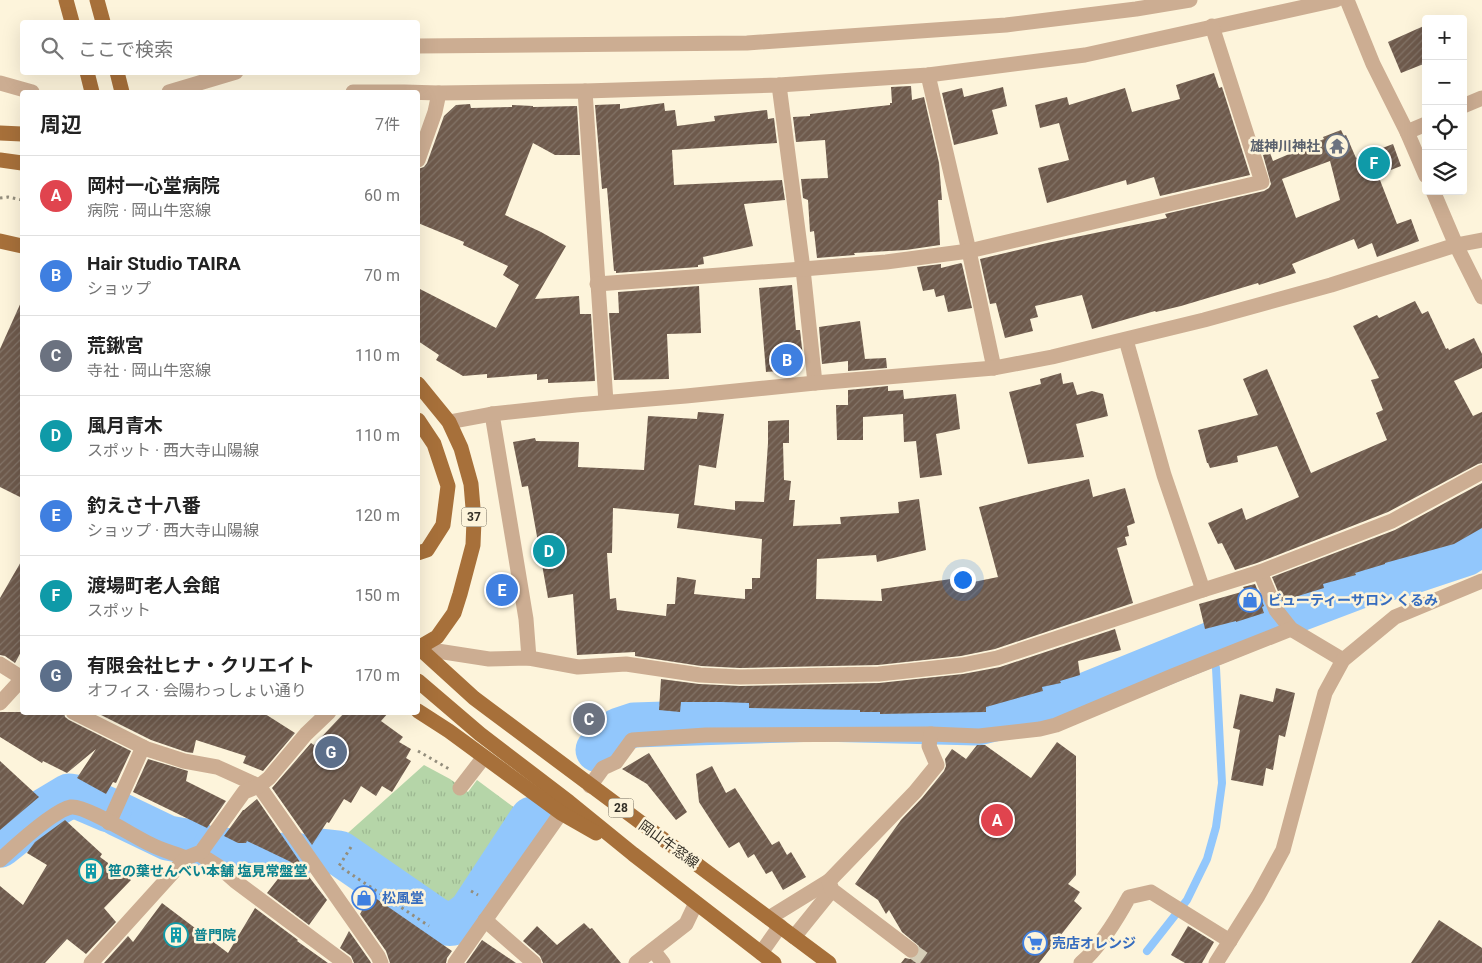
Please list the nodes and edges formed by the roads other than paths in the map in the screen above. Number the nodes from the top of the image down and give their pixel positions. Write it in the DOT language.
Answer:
graph roads {
  1 [pos="66,0"];
  2 [pos="97,0"];
  3 [pos="1190,0"];
  4 [pos="1336,0"];
  5 [pos="1347,0"];
  6 [pos="71,20"];
  7 [pos="102,20"];
  8 [pos="1212,26"];
  9 [pos="420,46"];
  10 [pos="87,75"];
  11 [pos="118,75"];
  12 [pos="226,75"];
  13 [pos="928,75"];
  14 [pos="0,83"];
  15 [pos="780,84"];
  16 [pos="25,90"];
  17 [pos="91,90"];
  18 [pos="122,90"];
  19 [pos="176,90"];
  20 [pos="585,91"];
  21 [pos="420,92"];
  22 [pos="439,93"];
  23 [pos="1482,98"];
  24 [pos="1465,105"];
  25 [pos="1422,126"];
  26 [pos="0,132"];
  27 [pos="1407,132"];
  28 [pos="20,134"];
  29 [pos="420,154"];
  30 [pos="0,160"];
  31 [pos="20,163"];
  32 [pos="1422,167"];
  33 [pos="1435,195"];
  34 [pos="0,240"];
  35 [pos="1482,240"];
  36 [pos="20,245"];
  37 [pos="1456,246"];
  38 [pos="969,250"];
  39 [pos="803,269"];
  40 [pos="598,284"];
  41 [pos="1482,297"];
  42 [pos="1126,340"];
  43 [pos="994,368"];
  44 [pos="815,383"];
  45 [pos="420,386"];
  46 [pos="606,402"];
  47 [pos="492,414"];
  48 [pos="449,422"];
  49 [pos="420,423"];
  50 [pos="1482,472"];
  51 [pos="420,552"];
  52 [pos="1260,572"];
  53 [pos="1482,581"];
  54 [pos="1203,590"];
  55 [pos="1289,627"];
  56 [pos="420,646"];
  57 [pos="420,647"];
  58 [pos="420,649"];
  59 [pos="529,658"];
  60 [pos="1343,660"];
  61 [pos="0,664"];
  62 [pos="20,678"];
  63 [pos="20,681"];
  64 [pos="420,683"];
  65 [pos="0,703"];
  66 [pos="420,712"];
  67 [pos="80,715"];
  68 [pos="326,715"];
  69 [pos="931,734"];
  70 [pos="143,747"];
  71 [pos="484,758"];
  72 [pos="463,783"];
  73 [pos="260,786"];
  74 [pos="590,786"];
  75 [pos="565,807"];
  76 [pos="109,822"];
  77 [pos="192,856"];
  78 [pos="0,860"];
  79 [pos="831,886"];
  80 [pos="696,903"];
  81 [pos="485,920"];
  82 [pos="775,922"];
  83 [pos="794,937"];
  84 [pos="1230,941"];
  85 [pos="652,950"];
  86 [pos="912,950"];
  87 [pos="761,953"];
  88 [pos="1090,961"];
  89 [pos="91,963"];
  90 [pos="345,963"];
  91 [pos="381,963"];
  92 [pos="454,963"];
  93 [pos="534,963"];
  94 [pos="636,963"];
  95 [pos="662,963"];
  96 [pos="774,963"];
  97 [pos="829,963"];
  98 [pos="1216,963"];
  1 -- 6 [label="main road"];
  2 -- 7 [label="main road"];
  3 -- 9 [label="street"];
  4 -- 8 [label="street"];
  5 -- 27 [label="street"];
  8 -- 13 [label="street"];
  8 -- 38 [label="street"];
  10 -- 17 [label="main road"];
  11 -- 18 [label="main road"];
  12 -- 19 [label="street"];
  13 -- 15 [label="street"];
  13 -- 38 [label="street"];
  14 -- 16 [label="street"];
  15 -- 20 [label="street"];
  15 -- 39 [label="street"];
  20 -- 22 [label="street"];
  20 -- 40 [label="street"];
  21 -- 22 [label="street"];
  22 -- 29 [label="street"];
  23 -- 24 [label="street"];
  25 -- 27 [label="street"];
  26 -- 28 [label="main road"];
  27 -- 32 [label="street"];
  30 -- 31 [label="main road"];
  33 -- 37 [label="street"];
  34 -- 36 [label="main road"];
  35 -- 37 [label="street"];
  37 -- 41 [label="street"];
  37 -- 42 [label="street"];
  38 -- 39 [label="street"];
  38 -- 43 [label="street"];
  39 -- 40 [label="street"];
  39 -- 44 [label="street"];
  40 -- 46 [label="street"];
  42 -- 43 [label="street"];
  42 -- 54 [label="street"];
  43 -- 44 [label="street"];
  44 -- 46 [label="street"];
  45 -- 48 [label="main road, 37"];
  46 -- 47 [label="street"];
  47 -- 48 [label="street"];
  47 -- 59 [label="street"];
  48 -- 56 [label="main road, 37"];
  49 -- 51 [label="main road, 37"];
  50 -- 52 [label="street"];
  52 -- 54 [label="street"];
  52 -- 55 [label="street"];
  53 -- 60 [label="street"];
  54 -- 59 [label="street"];
  55 -- 60 [label="street"];
  55 -- 69 [label="street"];
  57 -- 59 [label="street"];
  58 -- 74 [label="main road, 岡山牛窓線 / 28"];
  60 -- 84 [label="street"];
  61 -- 62 [label="street"];
  63 -- 65 [label="street"];
  64 -- 75 [label="main road"];
  66 -- 71 [label="main road"];
  67 -- 70 [label="street"];
  68 -- 73 [label="street"];
  69 -- 74 [label="street"];
  69 -- 79 [label="street"];
  70 -- 73 [label="street"];
  70 -- 76 [label="street"];
  71 -- 72 [label="street"];
  71 -- 75 [label="main road"];
  73 -- 77 [label="street"];
  73 -- 91 [label="street"];
  74 -- 82 [label="main road, 岡山牛窓線 / 28"];
  75 -- 80 [label="main road"];
  75 -- 81 [label="street"];
  76 -- 77 [label="street"];
  76 -- 78 [label="street"];
  77 -- 89 [label="street"];
  77 -- 90 [label="street"];
  79 -- 82 [label="street"];
  79 -- 83 [label="street"];
  79 -- 86 [label="street"];
  80 -- 85 [label="street"];
  80 -- 87 [label="main road"];
  81 -- 92 [label="street"];
  81 -- 93 [label="street"];
  82 -- 83 [label="main road, 岡山牛窓線 / 28"];
  82 -- 87 [label="street"];
  83 -- 97 [label="main road, 岡山牛窓線 / 28"];
  84 -- 88 [label="street"];
  84 -- 98 [label="street"];
  85 -- 94 [label="street"];
  85 -- 95 [label="street"];
  87 -- 96 [label="main road"];
}
